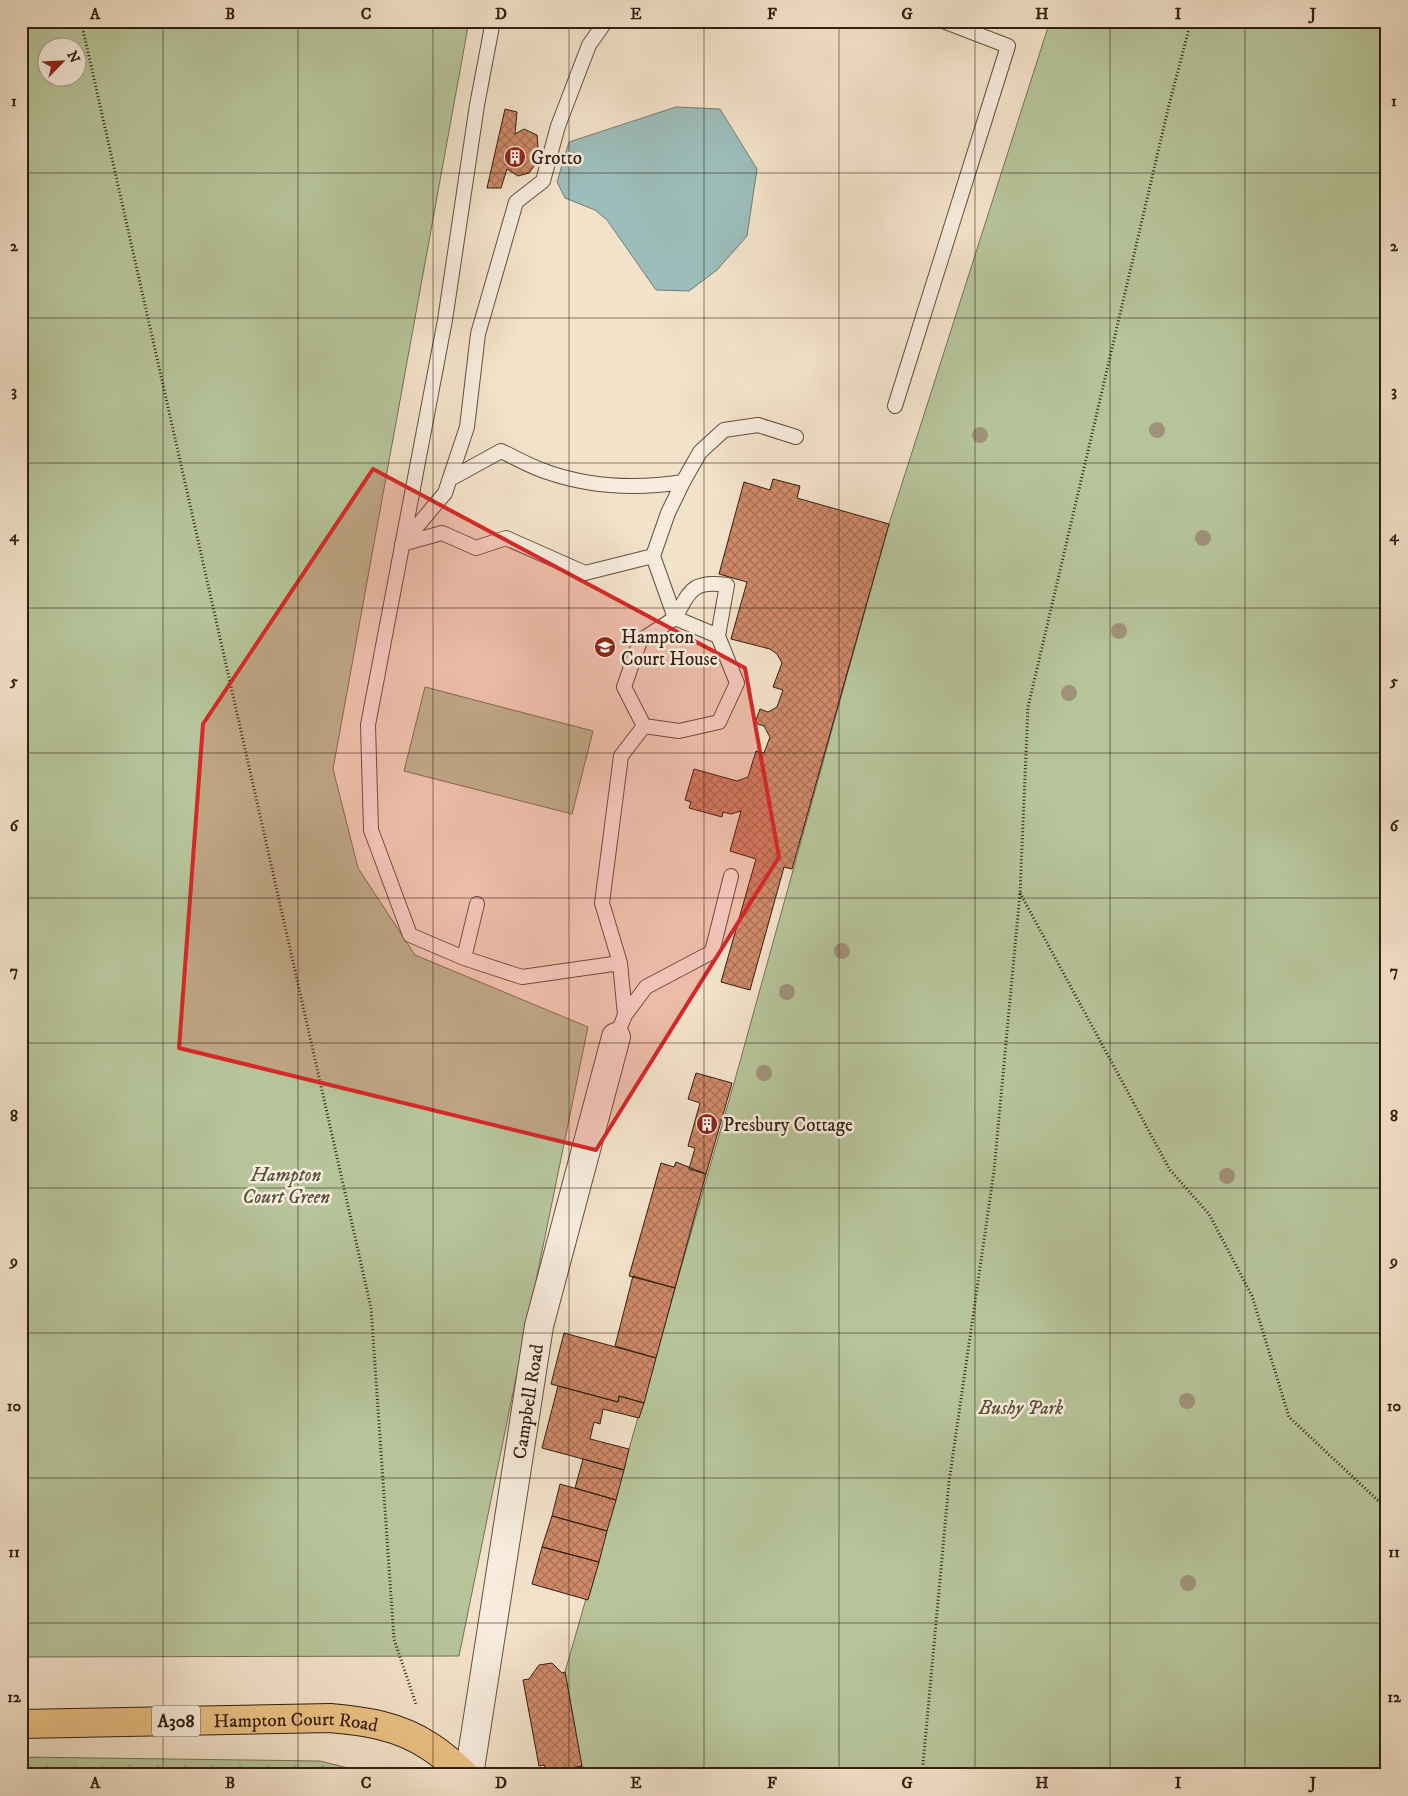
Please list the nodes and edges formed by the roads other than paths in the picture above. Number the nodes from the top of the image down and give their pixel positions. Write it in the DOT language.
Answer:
graph roads {
  1 [pos="493,21"];
  2 [pos="606,21"];
  3 [pos="943,21"];
  4 [pos="895,406"];
  5 [pos="796,437"];
  6 [pos="450,479"];
  7 [pos="682,482"];
  8 [pos="402,544"];
  9 [pos="652,556"];
  10 [pos="675,618"];
  11 [pos="718,636"];
  12 [pos="644,726"];
  13 [pos="731,876"];
  14 [pos="477,904"];
  15 [pos="464,958"];
  16 [pos="620,963"];
  17 [pos="620,1026"];
  18 [pos="21,1724"];
  19 [pos="467,1775"];
  1 -- 8 [label="lane"];
  2 -- 6 [label="lane"];
  3 -- 4 [label="lane"];
  5 -- 7 [label="lane"];
  6 -- 7 [label="lane"];
  6 -- 8 [label="lane"];
  7 -- 9 [label="lane"];
  8 -- 9 [label="lane"];
  8 -- 15 [label="lane"];
  9 -- 10 [label="lane"];
  10 -- 11 [label="lane"];
  10 -- 11 [label="lane"];
  10 -- 12 [label="lane"];
  11 -- 12 [label="lane"];
  12 -- 16 [label="lane"];
  13 -- 17 [label="lane"];
  14 -- 15 [label="lane"];
  15 -- 16 [label="lane"];
  16 -- 17 [label="lane"];
  17 -- 19 [label="street, Campbell Road"];
  18 -- 19 [label="main road, Hampton Court Road / A308"];
}
